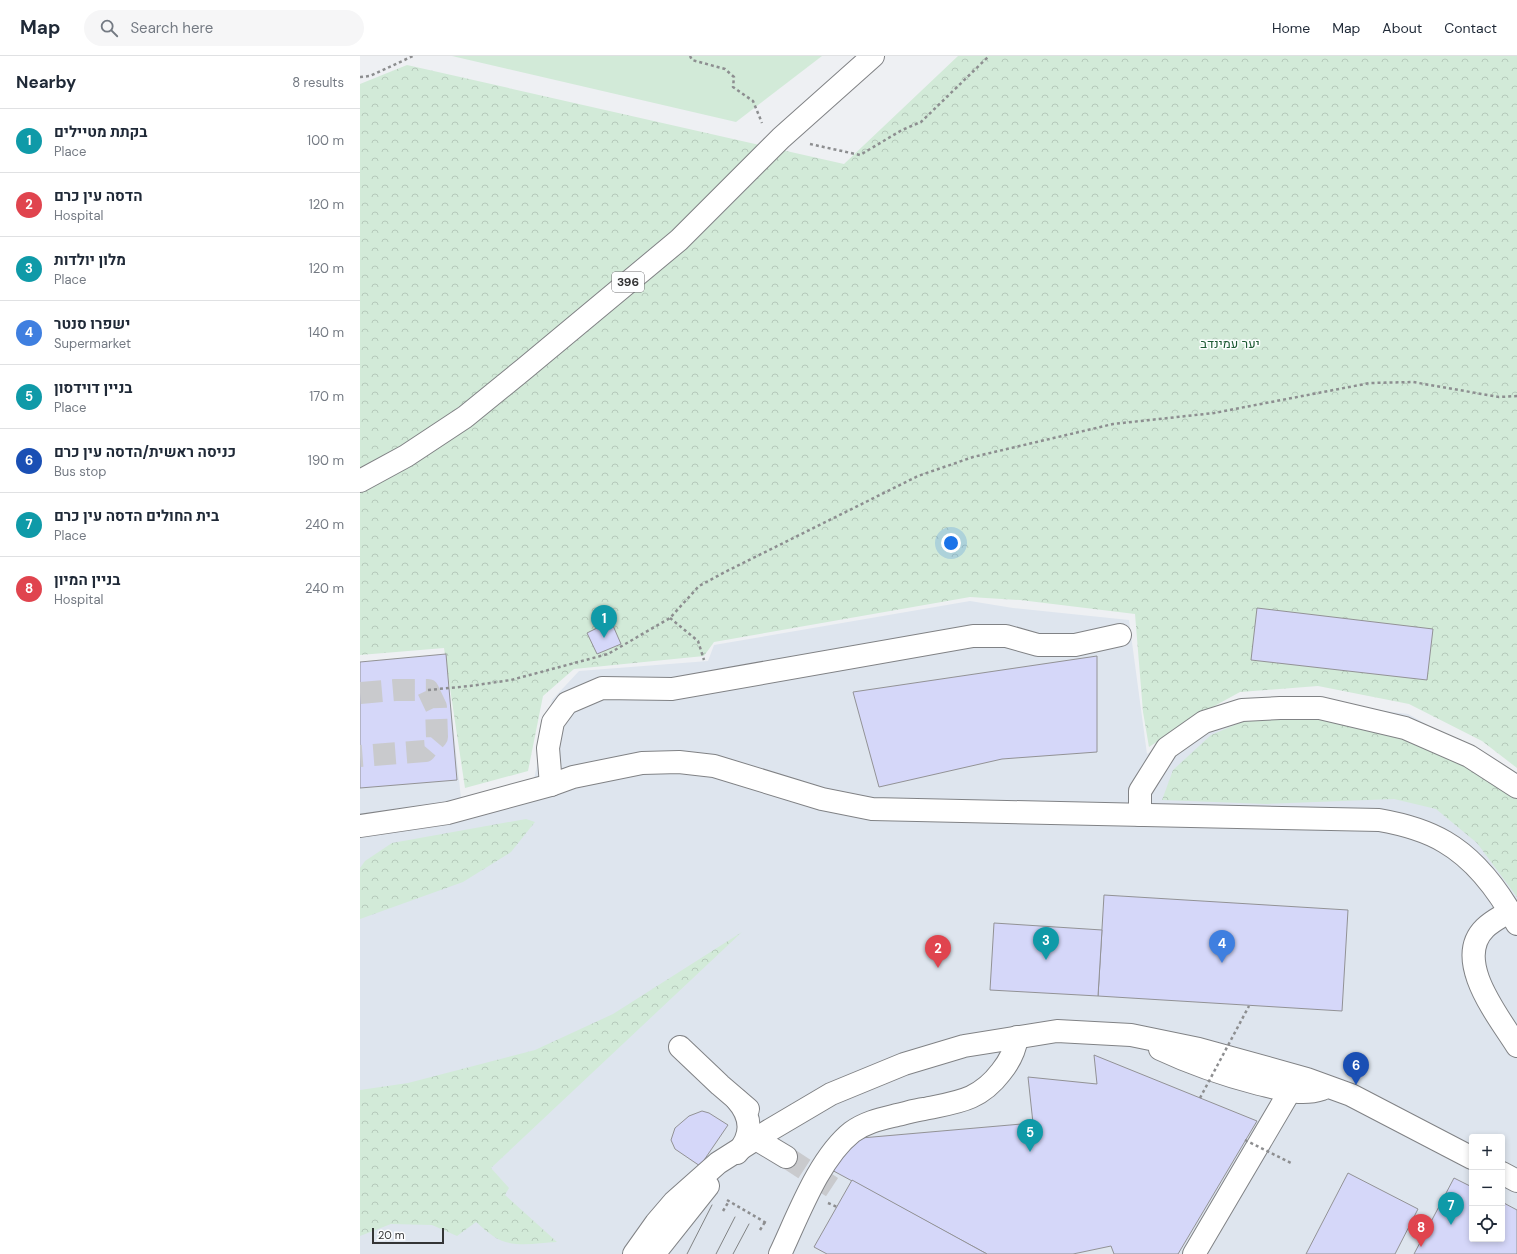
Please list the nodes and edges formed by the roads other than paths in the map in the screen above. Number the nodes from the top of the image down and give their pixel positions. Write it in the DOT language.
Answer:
graph roads {
  1 [pos="873,56"];
  2 [pos="360,481"];
  3 [pos="1120,635"];
  4 [pos="551,785"];
  5 [pos="1517,787"];
  6 [pos="1140,815"];
  7 [pos="360,826"];
  8 [pos="1514,918"];
  9 [pos="1131,1035"];
  10 [pos="1017,1037"];
  11 [pos="1517,1046"];
  12 [pos="680,1047"];
  13 [pos="1329,1087"];
  14 [pos="1290,1092"];
  15 [pos="737,1100"];
  16 [pos="795,1116"];
  17 [pos="750,1143"];
  18 [pos="1469,1156"];
  19 [pos="786,1157"];
  20 [pos="1505,1175"];
  21 [pos="1517,1181"];
  22 [pos="784,1245"];
  23 [pos="634,1254"];
  24 [pos="654,1254"];
  25 [pos="1194,1254"];
  1 -- 2 [label="street, 396"];
  3 -- 4 [label="street"];
  4 -- 6 [label="street"];
  4 -- 7 [label="street"];
  5 -- 6 [label="street"];
  6 -- 8 [label="street"];
  8 -- 11 [label="street"];
  9 -- 10 [label="street"];
  9 -- 13 [label="street"];
  9 -- 14 [label="street"];
  10 -- 16 [label="street"];
  10 -- 22 [label="street"];
  12 -- 15 [label="street"];
  13 -- 14 [label="street"];
  13 -- 18 [label="street"];
  14 -- 25 [label="street"];
  15 -- 16 [label="street"];
  15 -- 17 [label="street"];
  16 -- 17 [label="street"];
  17 -- 19 [label="street"];
  17 -- 23 [label="street"];
  17 -- 24 [label="street"];
  20 -- 21 [label="street"];
}
